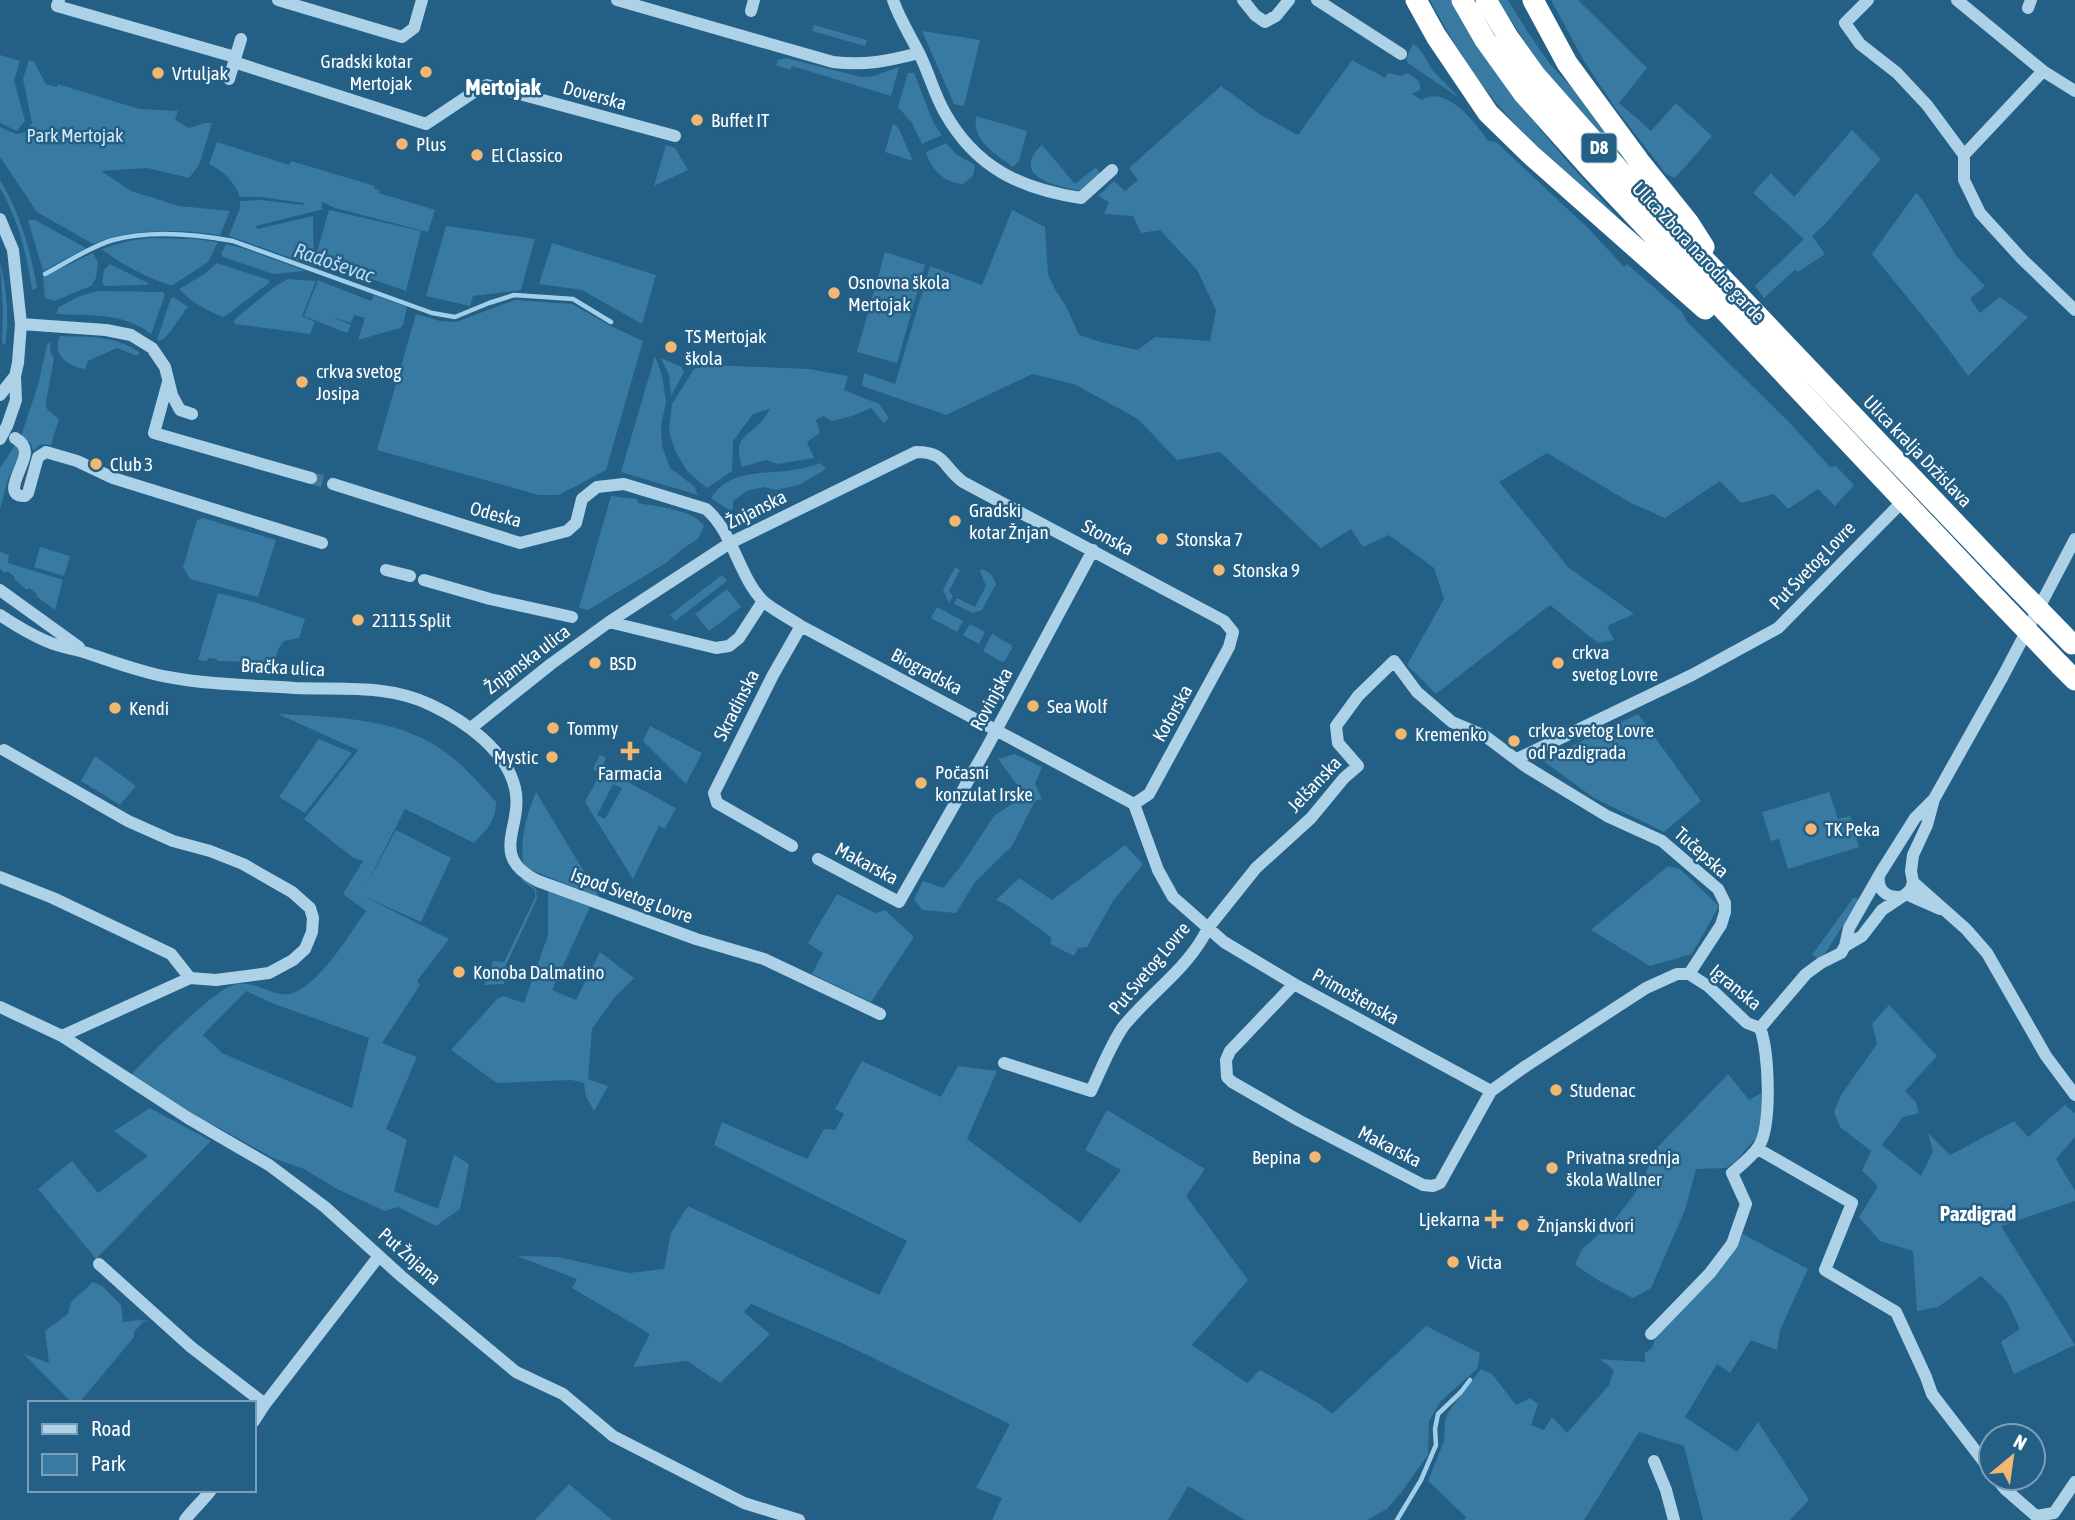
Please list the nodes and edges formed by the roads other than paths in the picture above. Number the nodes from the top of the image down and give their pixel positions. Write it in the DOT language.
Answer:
graph roads {
  1 [pos="59,0"];
  2 [pos="278,0"];
  3 [pos="422,0"];
  4 [pos="617,0"];
  5 [pos="893,0"];
  6 [pos="1242,0"];
  7 [pos="1289,0"];
  8 [pos="1317,0"];
  9 [pos="1416,0"];
  10 [pos="1462,0"];
  11 [pos="1486,0"];
  12 [pos="1534,0"];
  13 [pos="1868,0"];
  14 [pos="1957,0"];
  15 [pos="241,39"];
  16 [pos="919,53"];
  17 [pos="1401,54"];
  18 [pos="235,59"];
  19 [pos="2043,71"];
  20 [pos="229,79"];
  21 [pos="2075,91"];
  22 [pos="675,136"];
  23 [pos="1964,155"];
  24 [pos="1112,170"];
  25 [pos="0,219"];
  26 [pos="1727,285"];
  27 [pos="2075,310"];
  28 [pos="21,324"];
  29 [pos="1776,368"];
  30 [pos="15,376"];
  31 [pos="169,381"];
  32 [pos="0,395"];
  33 [pos="191,415"];
  34 [pos="15,438"];
  35 [pos="0,439"];
  36 [pos="932,452"];
  37 [pos="311,478"];
  38 [pos="333,484"];
  39 [pos="1903,501"];
  40 [pos="2075,539"];
  41 [pos="323,543"];
  42 [pos="730,543"];
  43 [pos="1093,550"];
  44 [pos="386,570"];
  45 [pos="410,576"];
  46 [pos="424,580"];
  47 [pos="0,590"];
  48 [pos="763,601"];
  49 [pos="0,615"];
  50 [pos="572,617"];
  51 [pos="609,622"];
  52 [pos="801,626"];
  53 [pos="1233,632"];
  54 [pos="2073,646"];
  55 [pos="88,654"];
  56 [pos="1394,661"];
  57 [pos="2068,672"];
  58 [pos="471,728"];
  59 [pos="996,730"];
  60 [pos="4,750"];
  61 [pos="1517,760"];
  62 [pos="1934,799"];
  63 [pos="1134,804"];
  64 [pos="792,846"];
  65 [pos="818,859"];
  66 [pos="1881,872"];
  67 [pos="1912,876"];
  68 [pos="0,877"];
  69 [pos="1903,896"];
  70 [pos="900,902"];
  71 [pos="1943,910"];
  72 [pos="1208,928"];
  73 [pos="1845,946"];
  74 [pos="1689,974"];
  75 [pos="190,978"];
  76 [pos="1294,984"];
  77 [pos="0,1007"];
  78 [pos="880,1014"];
  79 [pos="1760,1028"];
  80 [pos="62,1036"];
  81 [pos="1004,1063"];
  82 [pos="1492,1091"];
  83 [pos="2075,1095"];
  84 [pos="1758,1149"];
  85 [pos="379,1256"];
  86 [pos="99,1264"];
  87 [pos="1651,1334"];
  88 [pos="265,1404"];
  89 [pos="256,1418"];
  90 [pos="1977,1453"];
  91 [pos="1654,1461"];
  92 [pos="2075,1482"];
  93 [pos="209,1492"];
  94 [pos="2008,1492"];
  95 [pos="2055,1517"];
  96 [pos="185,1520"];
  97 [pos="799,1520"];
  98 [pos="1674,1520"];
  1 -- 18 [label="street, Doverska"];
  2 -- 3 [label="street"];
  4 -- 16 [label="street"];
  5 -- 16 [label="street"];
  6 -- 7 [label="street"];
  8 -- 17 [label="street"];
  9 -- 29 [label="highway"];
  10 -- 29 [label="highway, Ulica Zbora narodne garde / D8"];
  11 -- 26 [label="highway, Ulica Zbora narodne garde / D8"];
  12 -- 26 [label="highway"];
  13 -- 23 [label="street"];
  14 -- 19 [label="street"];
  15 -- 18 [label="street"];
  16 -- 24 [label="street"];
  18 -- 20 [label="street"];
  18 -- 22 [label="street, Doverska"];
  19 -- 21 [label="street"];
  19 -- 23 [label="street"];
  23 -- 27 [label="street"];
  25 -- 28 [label="street"];
  26 -- 54 [label="highway, Ulica kralja Držislava / D8, bridge"];
  28 -- 30 [label="street"];
  28 -- 31 [label="street"];
  29 -- 39 [label="highway, D8"];
  30 -- 32 [label="street"];
  30 -- 35 [label="street"];
  31 -- 33 [label="street"];
  31 -- 37 [label="street"];
  34 -- 41 [label="street"];
  36 -- 42 [label="street, Žnjanska"];
  36 -- 43 [label="street, Stonska"];
  38 -- 42 [label="street, Odeska"];
  39 -- 57 [label="highway, D8, bridge"];
  39 -- 61 [label="street, Put Svetog Lovre"];
  40 -- 62 [label="street"];
  42 -- 48 [label="street, Biogradska"];
  42 -- 51 [label="street, Žnjanska"];
  43 -- 53 [label="street, Stonska"];
  43 -- 59 [label="street, Rovinjska"];
  44 -- 45 [label="street"];
  46 -- 50 [label="street"];
  47 -- 55 [label="street, Bračka ulica"];
  48 -- 51 [label="street, Skradinska"];
  48 -- 52 [label="street, Biogradska"];
  49 -- 55 [label="street, Bračka ulica"];
  51 -- 58 [label="street, Žnjanska ulica"];
  52 -- 59 [label="street, Biogradska"];
  52 -- 64 [label="street, Skradinska"];
  53 -- 63 [label="street, Kotorska"];
  55 -- 58 [label="street, Bračka ulica"];
  56 -- 61 [label="street, Tučepska"];
  56 -- 72 [label="street, Jelšanska"];
  58 -- 78 [label="street, Ispod Svetog Lovre"];
  59 -- 63 [label="street, Biogradska"];
  59 -- 70 [label="street, Rovinjska"];
  60 -- 75 [label="street"];
  61 -- 74 [label="street, Tučepska"];
  62 -- 66 [label="street"];
  62 -- 67 [label="street"];
  63 -- 72 [label="street, Put Svetog Lovre"];
  65 -- 70 [label="street, Makarska"];
  66 -- 67 [label="street"];
  66 -- 69 [label="street"];
  66 -- 73 [label="street"];
  67 -- 69 [label="street"];
  67 -- 71 [label="street"];
  68 -- 75 [label="street"];
  69 -- 71 [label="street"];
  69 -- 73 [label="street"];
  71 -- 83 [label="street"];
  72 -- 76 [label="street, Primoštenska"];
  72 -- 81 [label="street, Put Svetog Lovre"];
  73 -- 79 [label="street"];
  74 -- 79 [label="street, Igranska"];
  74 -- 82 [label="street"];
  75 -- 80 [label="street"];
  76 -- 82 [label="street, Primoštenska"];
  76 -- 82 [label="street, Makarska"];
  77 -- 80 [label="street, Put Žnjana"];
  79 -- 84 [label="street"];
  80 -- 85 [label="street, Put Žnjana"];
  84 -- 87 [label="street"];
  84 -- 90 [label="street"];
  85 -- 88 [label="street"];
  85 -- 97 [label="street, Put Žnjana"];
  86 -- 88 [label="street"];
  88 -- 89 [label="street"];
  91 -- 98 [label="street"];
  92 -- 95 [label="street"];
  93 -- 96 [label="street"];
  94 -- 95 [label="street"];
}
